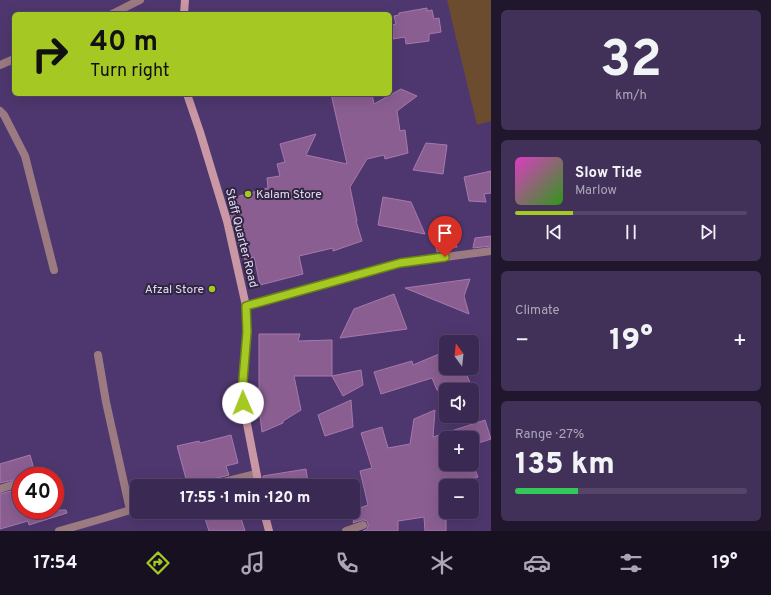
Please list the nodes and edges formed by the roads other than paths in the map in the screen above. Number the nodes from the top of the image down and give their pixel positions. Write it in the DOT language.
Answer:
graph roads {
  1 [pos="140,0"];
  2 [pos="186,0"];
  3 [pos="116,12"];
  4 [pos="184,12"];
  5 [pos="12,60"];
  6 [pos="0,65"];
  7 [pos="188,96"];
  8 [pos="0,111"];
  9 [pos="491,251"];
  10 [pos="54,270"];
  11 [pos="246,306"];
  12 [pos="98,355"];
  13 [pos="256,474"];
  14 [pos="236,479"];
  15 [pos="257,479"];
  16 [pos="12,485"];
  17 [pos="0,489"];
  18 [pos="130,497"];
  19 [pos="130,510"];
  20 [pos="266,519"];
  21 [pos="363,525"];
  22 [pos="59,531"];
  23 [pos="269,531"];
  24 [pos="346,531"];
  1 -- 3 [label="street"];
  2 -- 4 [label="street"];
  5 -- 6 [label="street"];
  7 -- 11 [label="street, Staff Quarter Road"];
  8 -- 10 [label="street"];
  9 -- 11 [label="street"];
  11 -- 13 [label="street, Staff Quarter Road"];
  12 -- 18 [label="street"];
  13 -- 14 [label="street"];
  13 -- 15 [label="street, Staff Quarter Road"];
  16 -- 17 [label="street"];
  19 -- 22 [label="street"];
  20 -- 23 [label="street"];
  21 -- 24 [label="street"];
}
